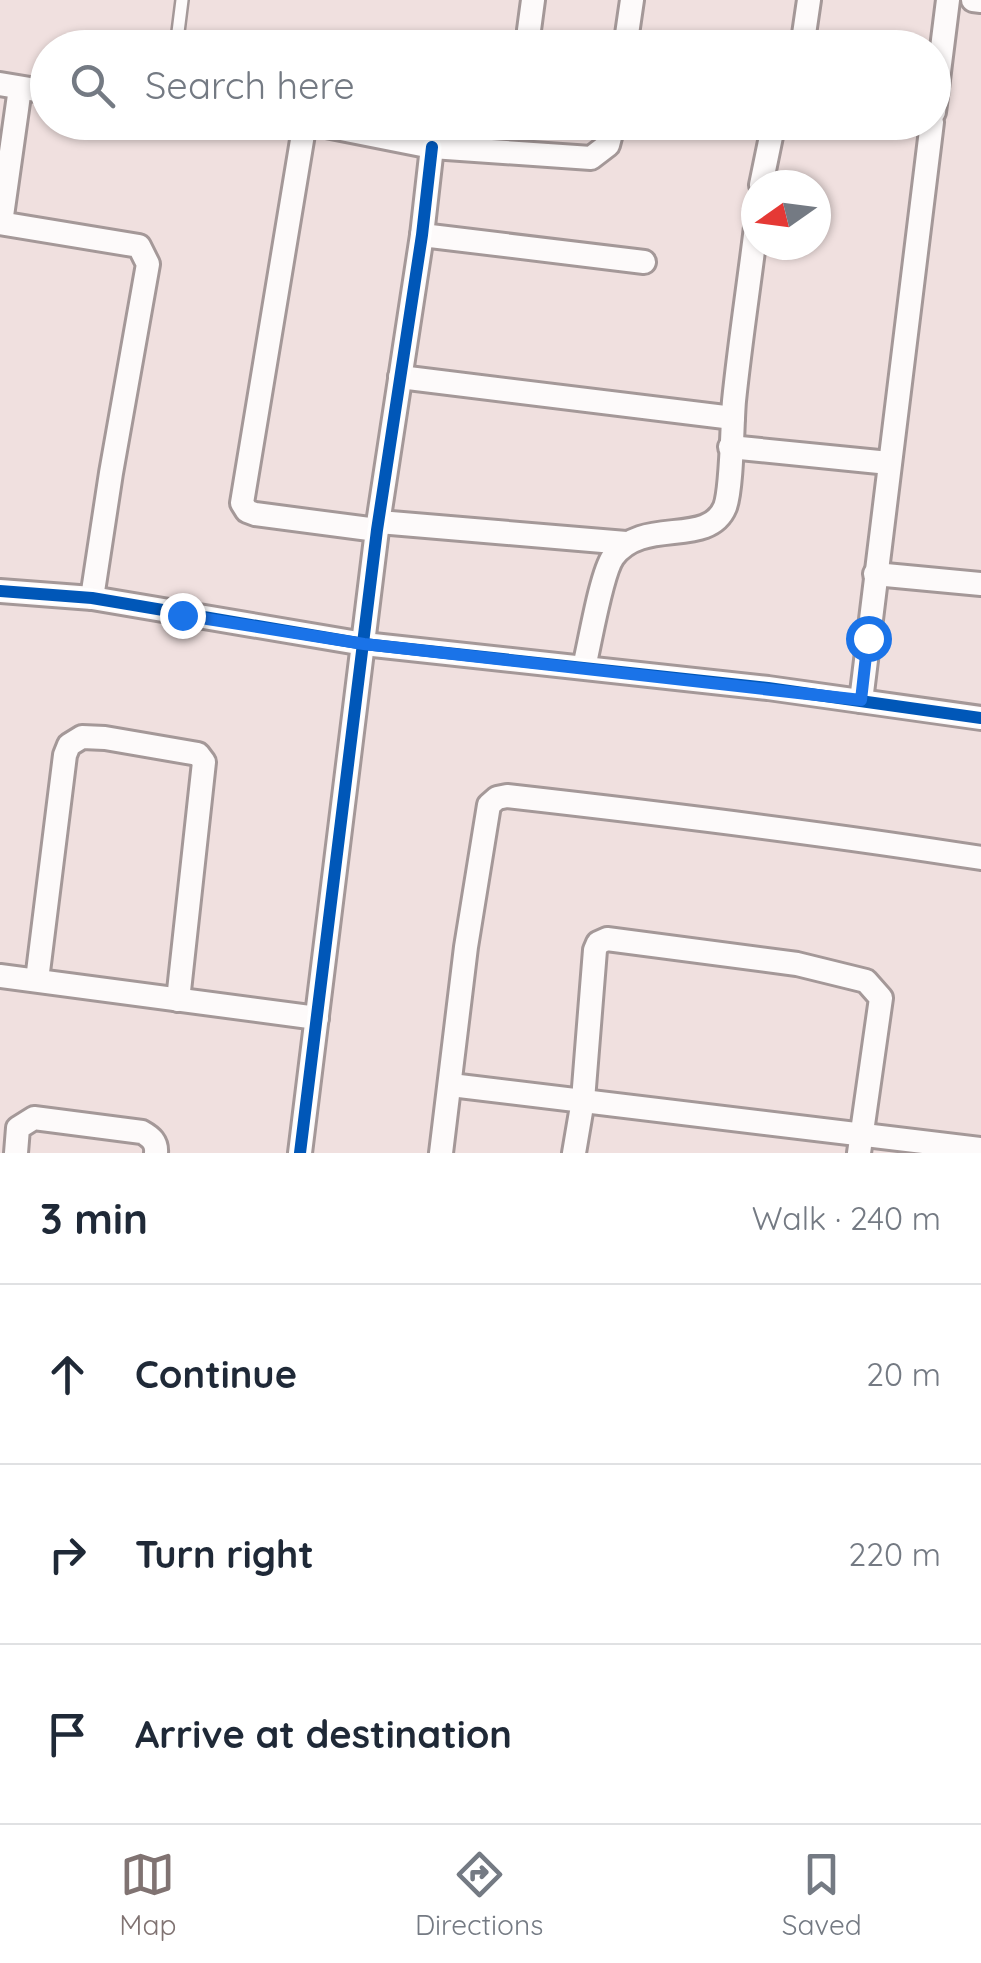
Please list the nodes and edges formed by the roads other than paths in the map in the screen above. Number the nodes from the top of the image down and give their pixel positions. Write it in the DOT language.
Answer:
graph roads {
  1 [pos="182,0"];
  2 [pos="533,0"];
  3 [pos="632,0"];
  4 [pos="809,0"];
  5 [pos="948,0"];
  6 [pos="972,0"];
  7 [pos="981,1"];
  8 [pos="178,30"];
  9 [pos="529,30"];
  10 [pos="628,30"];
  11 [pos="805,30"];
  12 [pos="944,30"];
  13 [pos="10,86"];
  14 [pos="303,140"];
  15 [pos="397,140"];
  16 [pos="609,140"];
  17 [pos="770,140"];
  18 [pos="930,140"];
  19 [pos="432,147"];
  20 [pos="764,170"];
  21 [pos="1,224"];
  22 [pos="422,235"];
  23 [pos="752,260"];
  24 [pos="644,262"];
  25 [pos="400,378"];
  26 [pos="733,418"];
  27 [pos="730,447"];
  28 [pos="889,463"];
  29 [pos="378,526"];
  30 [pos="626,543"];
  31 [pos="876,574"];
  32 [pos="981,584"];
  33 [pos="0,591"];
  34 [pos="92,598"];
  35 [pos="364,644"];
  36 [pos="584,667"];
  37 [pos="861,700"];
  38 [pos="981,718"];
  39 [pos="981,858"];
  40 [pos="0,976"];
  41 [pos="37,980"];
  42 [pos="178,1000"];
  43 [pos="317,1018"];
  44 [pos="451,1085"];
  45 [pos="583,1100"];
  46 [pos="860,1144"];
  47 [pos="981,1149"];
  48 [pos="16,1153"];
  49 [pos="156,1153"];
  50 [pos="300,1153"];
  51 [pos="441,1153"];
  52 [pos="574,1153"];
  1 -- 8 [label="lane"];
  2 -- 9 [label="street"];
  3 -- 10 [label="street"];
  4 -- 11 [label="street"];
  5 -- 12 [label="street"];
  6 -- 7 [label="street"];
  13 -- 21 [label="street"];
  14 -- 29 [label="street"];
  15 -- 19 [label="street"];
  16 -- 19 [label="street"];
  17 -- 20 [label="street"];
  18 -- 28 [label="street"];
  19 -- 22 [label="street"];
  21 -- 34 [label="street"];
  22 -- 24 [label="street"];
  22 -- 25 [label="street"];
  23 -- 26 [label="street"];
  25 -- 26 [label="street"];
  25 -- 29 [label="street"];
  26 -- 27 [label="street"];
  27 -- 28 [label="street"];
  27 -- 30 [label="street"];
  28 -- 31 [label="street"];
  29 -- 30 [label="street"];
  29 -- 35 [label="street"];
  30 -- 36 [label="street"];
  31 -- 32 [label="street"];
  31 -- 37 [label="street"];
  33 -- 34 [label="street"];
  34 -- 35 [label="street"];
  35 -- 36 [label="street"];
  35 -- 43 [label="street"];
  36 -- 37 [label="street"];
  37 -- 38 [label="street"];
  39 -- 44 [label="street"];
  40 -- 41 [label="street"];
  41 -- 42 [label="street"];
  41 -- 42 [label="street"];
  42 -- 43 [label="street"];
  43 -- 50 [label="street"];
  44 -- 45 [label="street"];
  44 -- 51 [label="street"];
  45 -- 46 [label="street"];
  45 -- 46 [label="street"];
  45 -- 52 [label="street"];
  46 -- 47 [label="street"];
  48 -- 49 [label="street"];
}
